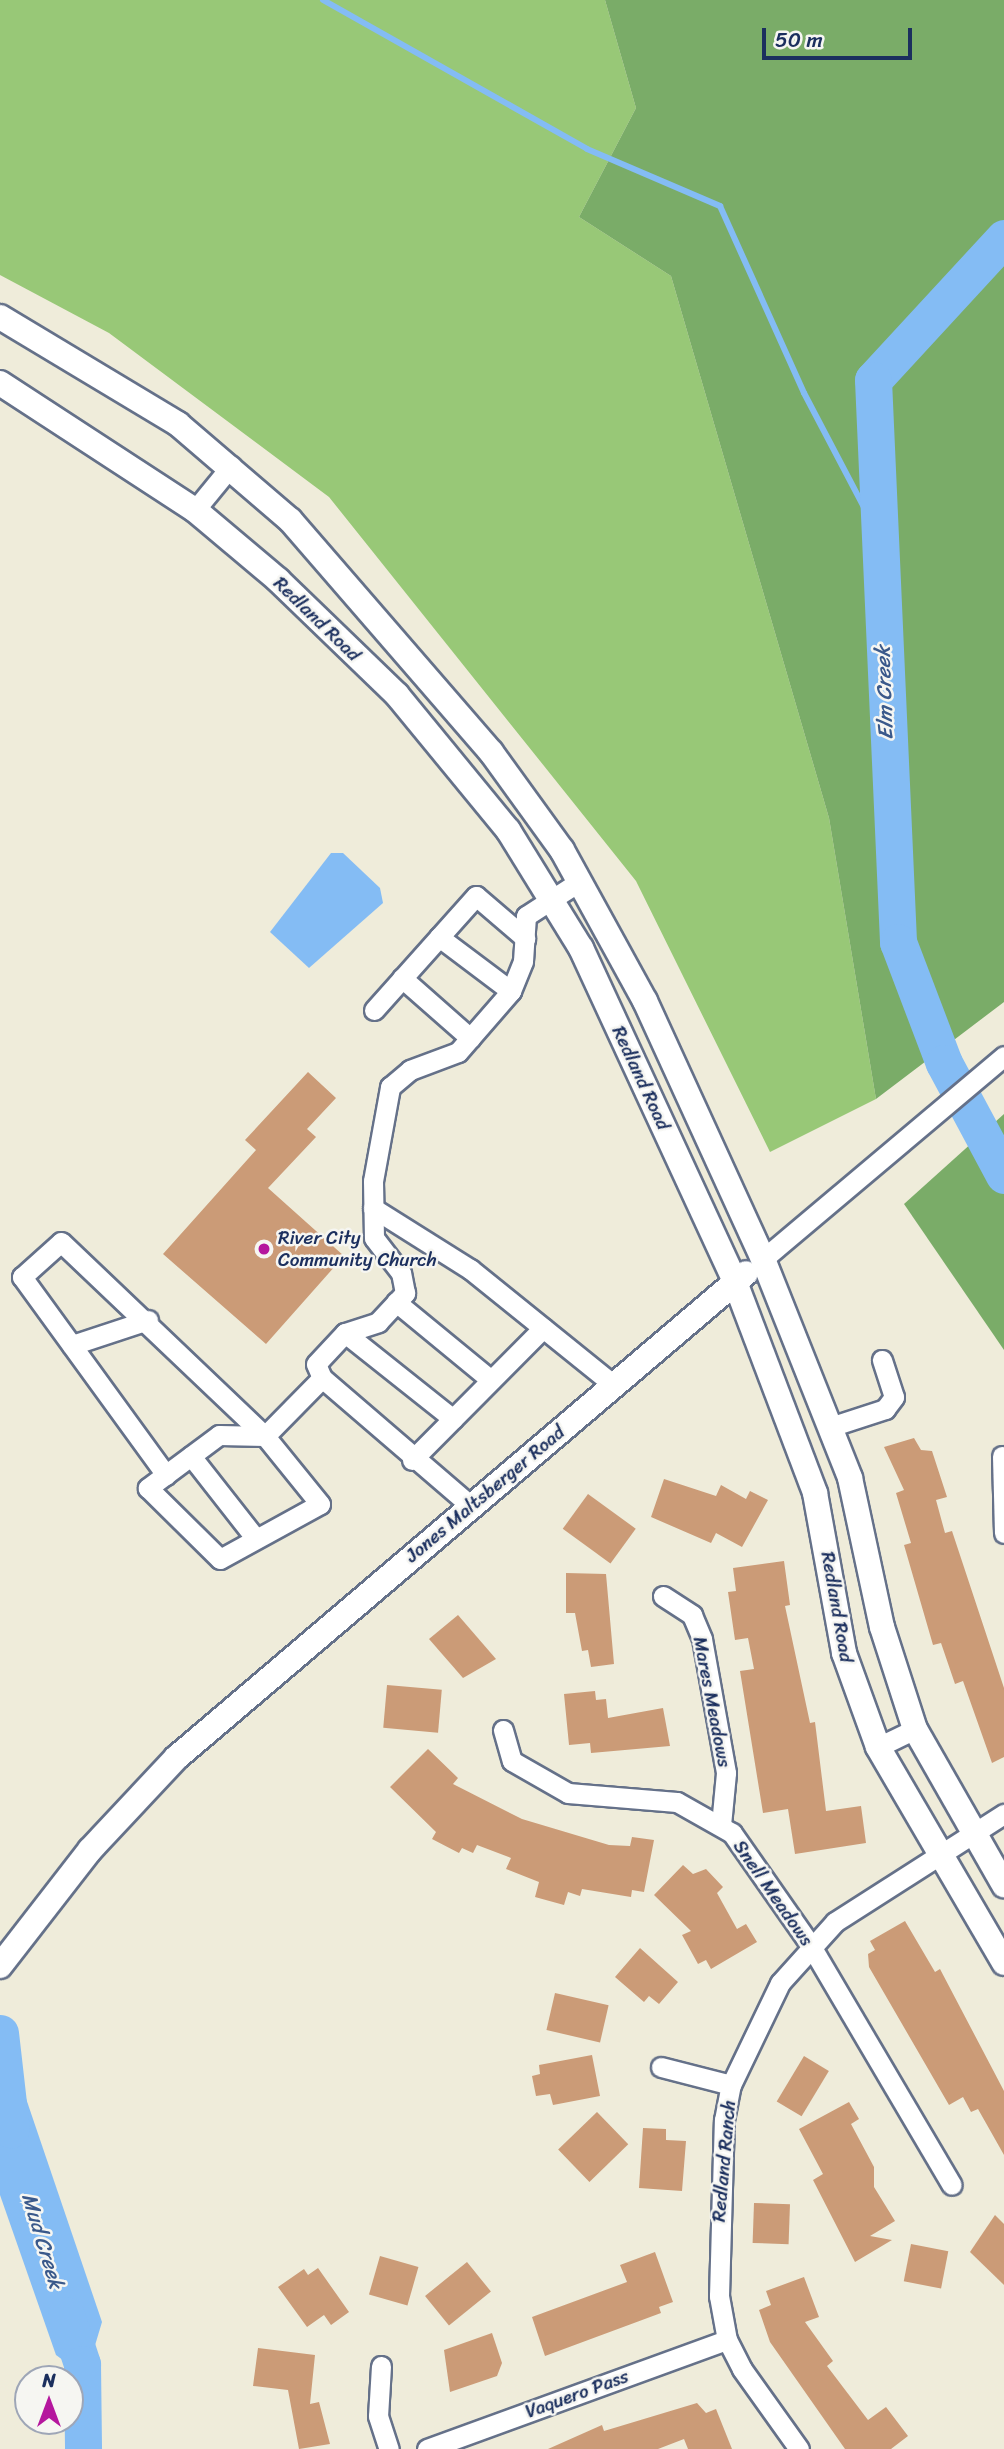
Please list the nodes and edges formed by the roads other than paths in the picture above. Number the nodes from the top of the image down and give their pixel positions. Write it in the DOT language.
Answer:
graph roads {
  1 [pos="0,317"];
  2 [pos="0,383"];
  3 [pos="231,466"];
  4 [pos="195,510"];
  5 [pos="580,881"];
  6 [pos="550,898"];
  7 [pos="439,937"];
  8 [pos="526,937"];
  9 [pos="402,978"];
  10 [pos="511,991"];
  11 [pos="374,1010"];
  12 [pos="470,1038"];
  13 [pos="1004,1056"];
  14 [pos="373,1208"];
  15 [pos="763,1259"];
  16 [pos="735,1282"];
  17 [pos="396,1302"];
  18 [pos="148,1320"];
  19 [pos="543,1328"];
  20 [pos="345,1333"];
  21 [pos="72,1345"];
  22 [pos="882,1360"];
  23 [pos="322,1378"];
  24 [pos="491,1380"];
  25 [pos="614,1385"];
  26 [pos="453,1419"];
  27 [pos="833,1426"];
  28 [pos="265,1436"];
  29 [pos="1002,1455"];
  30 [pos="191,1456"];
  31 [pos="412,1460"];
  32 [pos="166,1475"];
  33 [pos="471,1506"];
  34 [pos="1004,1534"];
  35 [pos="256,1539"];
  36 [pos="663,1596"];
  37 [pos="915,1729"];
  38 [pos="503,1730"];
  39 [pos="878,1747"];
  40 [pos="1004,1814"];
  41 [pos="721,1825"];
  42 [pos="973,1832"];
  43 [pos="939,1852"];
  44 [pos="1004,1885"];
  45 [pos="811,1946"];
  46 [pos="1004,1963"];
  47 [pos="0,1966"];
  48 [pos="661,2067"];
  49 [pos="731,2085"];
  50 [pos="951,2185"];
  51 [pos="727,2340"];
  52 [pos="381,2366"];
  53 [pos="389,2449"];
  54 [pos="427,2449"];
  55 [pos="799,2449"];
  1 -- 3 [label="main road, Redland Road"];
  2 -- 4 [label="main road, Redland Road"];
  3 -- 4 [label="street"];
  3 -- 5 [label="main road, Redland Road"];
  4 -- 6 [label="main road, Redland Road"];
  5 -- 6 [label="street"];
  5 -- 15 [label="main road, Redland Road"];
  6 -- 8 [label="street"];
  6 -- 16 [label="main road, Redland Road"];
  7 -- 8 [label="street"];
  7 -- 9 [label="street"];
  7 -- 10 [label="street"];
  8 -- 10 [label="street"];
  9 -- 11 [label="street"];
  9 -- 12 [label="street"];
  10 -- 12 [label="street"];
  12 -- 14 [label="street"];
  13 -- 15 [label="street, Jones Maltsberger Road"];
  14 -- 17 [label="street"];
  14 -- 19 [label="street"];
  15 -- 16 [label="main road, Jones Maltsberger Road"];
  15 -- 27 [label="main road, Redland Road"];
  16 -- 25 [label="main road, Jones Maltsberger Road"];
  16 -- 39 [label="main road, Redland Road"];
  17 -- 20 [label="street"];
  17 -- 24 [label="street"];
  18 -- 21 [label="street"];
  18 -- 21 [label="street"];
  18 -- 28 [label="street"];
  19 -- 24 [label="street"];
  19 -- 25 [label="street"];
  20 -- 23 [label="street"];
  20 -- 26 [label="street"];
  21 -- 32 [label="street"];
  22 -- 27 [label="street"];
  23 -- 28 [label="street"];
  23 -- 31 [label="street"];
  24 -- 26 [label="street"];
  25 -- 33 [label="main road, Jones Maltsberger Road"];
  26 -- 31 [label="street"];
  27 -- 37 [label="main road, Redland Road"];
  28 -- 30 [label="street"];
  28 -- 35 [label="street"];
  29 -- 34 [label="street"];
  30 -- 32 [label="street"];
  30 -- 35 [label="street"];
  31 -- 33 [label="street"];
  32 -- 35 [label="street"];
  33 -- 47 [label="main road, Jones Maltsberger Road"];
  36 -- 41 [label="street, Mares Meadows"];
  37 -- 39 [label="street"];
  37 -- 42 [label="main road, Redland Road"];
  38 -- 41 [label="street, Snell Meadows"];
  39 -- 43 [label="main road, Redland Road"];
  40 -- 42 [label="street, Redland Ranch"];
  41 -- 45 [label="street, Snell Meadows"];
  42 -- 43 [label="street, Redland Ranch"];
  42 -- 44 [label="main road, Redland Road"];
  43 -- 45 [label="street, Redland Ranch"];
  43 -- 46 [label="main road, Redland Road"];
  45 -- 49 [label="street, Redland Ranch"];
  45 -- 50 [label="street, Snell Meadows"];
  48 -- 49 [label="street"];
  49 -- 51 [label="street, Redland Ranch"];
  51 -- 54 [label="street, Vaquero Pass"];
  51 -- 55 [label="street, Redland Ranch"];
  52 -- 53 [label="street"];
}
